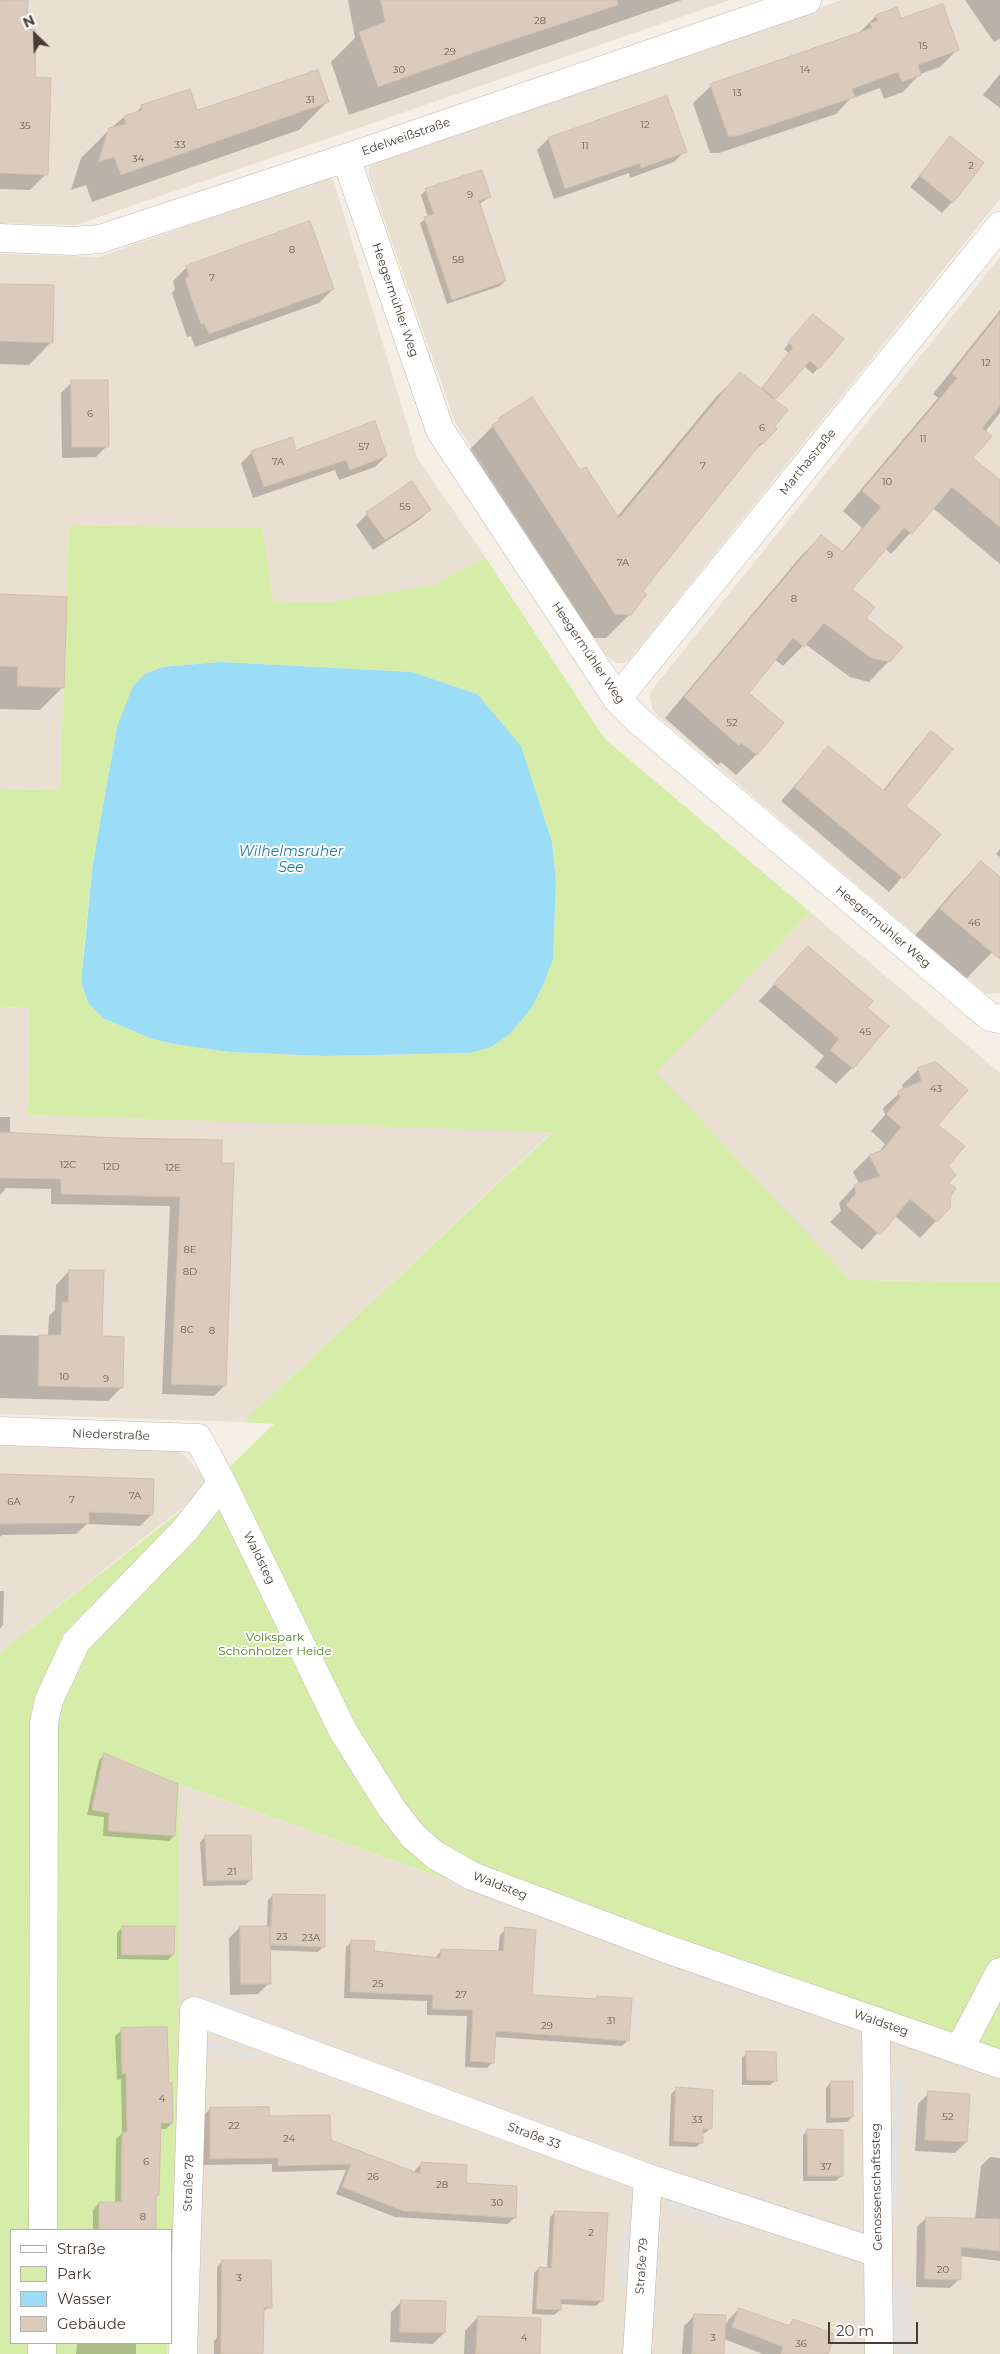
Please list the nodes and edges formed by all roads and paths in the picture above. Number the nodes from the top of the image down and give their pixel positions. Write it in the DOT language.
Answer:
graph roads {
  1 [pos="807,0"];
  2 [pos="346,158"];
  3 [pos="1000,226"];
  4 [pos="0,238"];
  5 [pos="617,699"];
  6 [pos="1000,1019"];
  7 [pos="0,1431"];
  8 [pos="209,1459"];
  9 [pos="222,1483"];
  10 [pos="1000,1972"];
  11 [pos="194,2011"];
  12 [pos="876,2021"];
  13 [pos="959,2050"];
  14 [pos="1000,2064"];
  15 [pos="648,2178"];
  16 [pos="42,2229"];
  17 [pos="878,2252"];
  18 [pos="183,2354"];
  19 [pos="637,2354"];
  20 [pos="878,2354"];
  1 -- 2 [label="street, Edelweißstraße"];
  2 -- 4 [label="street, Edelweißstraße"];
  2 -- 5 [label="street, Heegermühler Weg"];
  3 -- 5 [label="street, Marthastraße"];
  5 -- 6 [label="street, Heegermühler Weg"];
  7 -- 8 [label="street, Niederstraße"];
  8 -- 9 [label="street, Waldsteg"];
  9 -- 12 [label="street, Waldsteg"];
  9 -- 16 [label="street"];
  10 -- 13 [label="street"];
  11 -- 15 [label="street, Straße 33"];
  11 -- 18 [label="street, Straße 78"];
  12 -- 13 [label="street, Waldsteg"];
  12 -- 17 [label="street, Genossenschaftssteg"];
  13 -- 14 [label="street, Waldsteg"];
  15 -- 17 [label="street, Straße 33"];
  15 -- 19 [label="street, Straße 79"];
  17 -- 20 [label="street, Genossenschaftssteg"];
}
